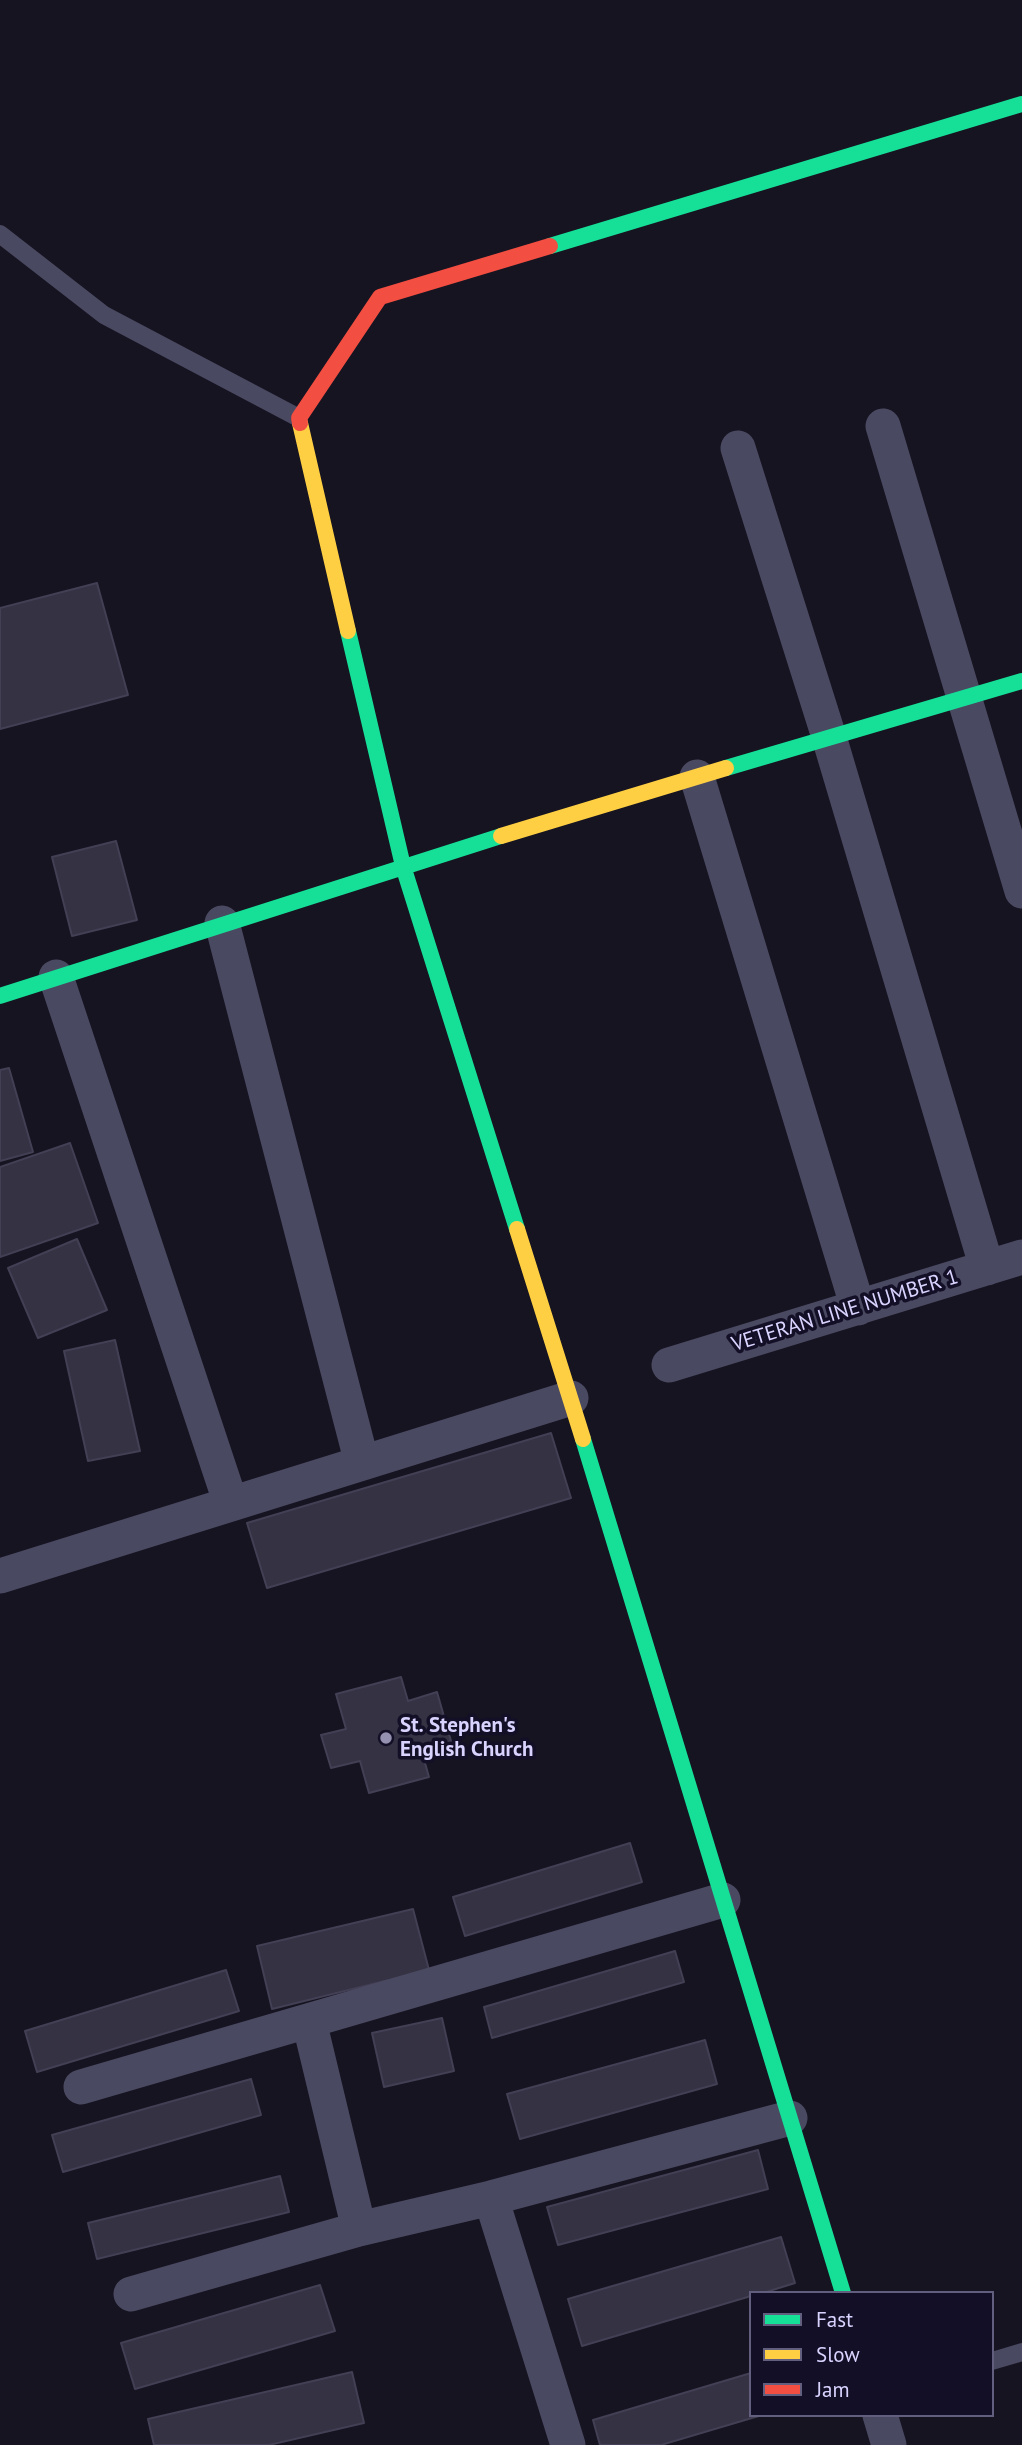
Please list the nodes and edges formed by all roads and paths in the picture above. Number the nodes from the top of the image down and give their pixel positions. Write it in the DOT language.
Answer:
graph roads {
  1 [pos="1022,104"];
  2 [pos="0,234"];
  3 [pos="299,418"];
  4 [pos="883,426"];
  5 [pos="738,448"];
  6 [pos="1022,681"];
  7 [pos="963,696"];
  8 [pos="829,737"];
  9 [pos="697,777"];
  10 [pos="402,866"];
  11 [pos="1022,891"];
  12 [pos="222,923"];
  13 [pos="56,977"];
  14 [pos="0,996"];
  15 [pos="1022,1257"];
  16 [pos="987,1268"];
  17 [pos="858,1308"];
  18 [pos="669,1365"];
  19 [pos="571,1398"];
  20 [pos="362,1463"];
  21 [pos="231,1504"];
  22 [pos="0,1576"];
  23 [pos="723,1900"];
  24 [pos="309,2021"];
  25 [pos="81,2087"];
  26 [pos="790,2118"];
  27 [pos="491,2198"];
  28 [pos="359,2229"];
  29 [pos="842,2291"];
  30 [pos="131,2294"];
  31 [pos="1022,2352"];
  32 [pos="994,2360"];
  33 [pos="881,2417"];
  34 [pos="568,2445"];
  35 [pos="889,2445"];
  1 -- 3 [label="street"];
  2 -- 3 [label="lane"];
  3 -- 10 [label="street"];
  4 -- 7 [label="street"];
  5 -- 8 [label="street"];
  6 -- 7 [label="street"];
  7 -- 8 [label="street"];
  7 -- 11 [label="street"];
  8 -- 9 [label="street"];
  8 -- 16 [label="street"];
  9 -- 10 [label="street"];
  9 -- 17 [label="street"];
  10 -- 12 [label="street"];
  10 -- 19 [label="street"];
  12 -- 13 [label="street"];
  12 -- 20 [label="street"];
  13 -- 14 [label="street"];
  13 -- 21 [label="street"];
  15 -- 16 [label="street, VETERAN LINE NUMBER 1"];
  16 -- 17 [label="street, VETERAN LINE NUMBER 1"];
  17 -- 18 [label="street, VETERAN LINE NUMBER 1"];
  19 -- 20 [label="street"];
  19 -- 23 [label="street"];
  20 -- 21 [label="street"];
  21 -- 22 [label="street"];
  23 -- 24 [label="street"];
  23 -- 26 [label="street"];
  24 -- 25 [label="street"];
  24 -- 28 [label="street"];
  26 -- 27 [label="street"];
  26 -- 29 [label="street"];
  27 -- 28 [label="street"];
  27 -- 34 [label="street"];
  28 -- 30 [label="street"];
  31 -- 32 [label="lane"];
  33 -- 35 [label="street"];
}
